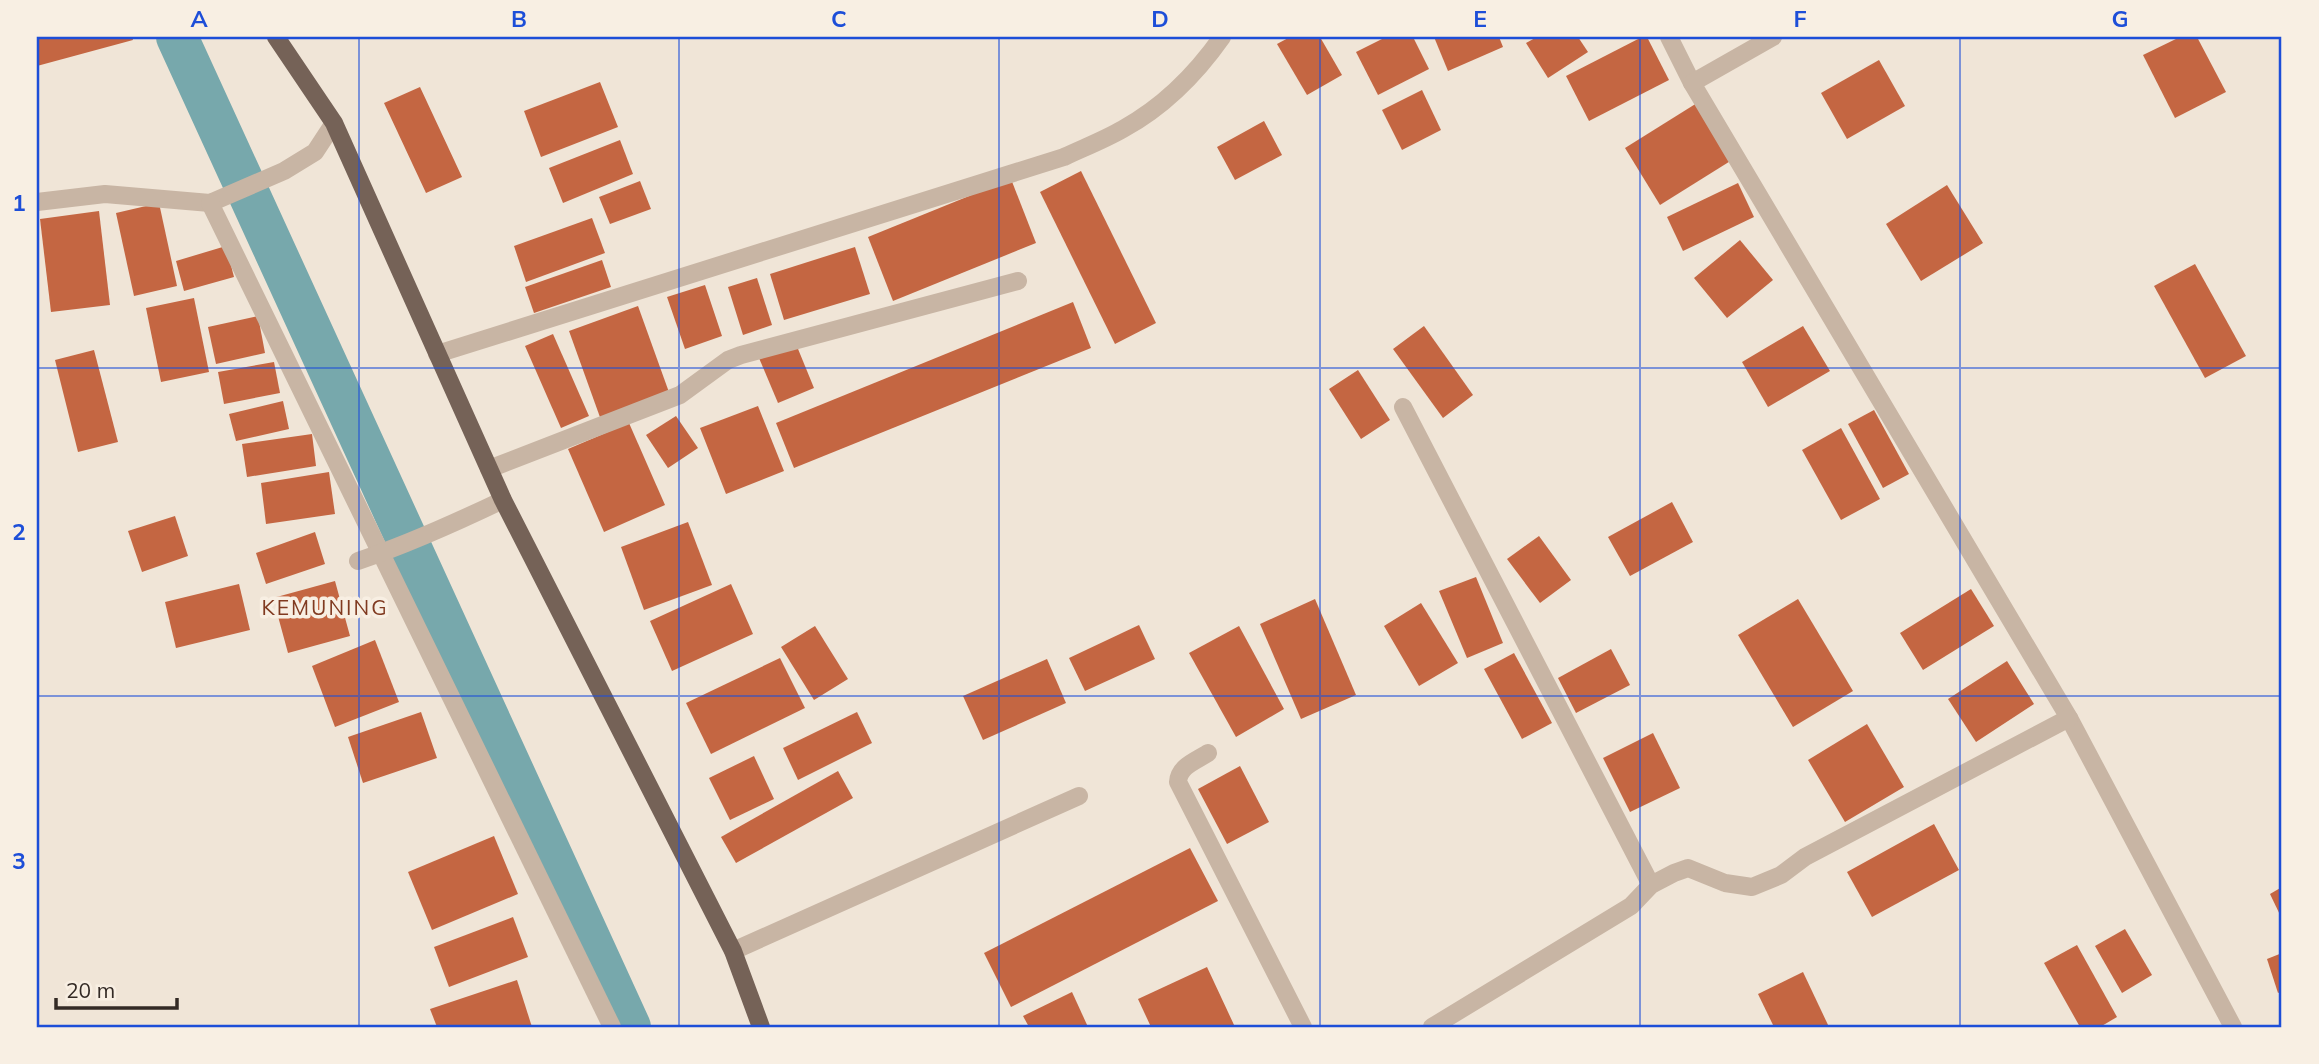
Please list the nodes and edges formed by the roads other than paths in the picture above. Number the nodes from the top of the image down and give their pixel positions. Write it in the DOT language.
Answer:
graph roads {
  1 [pos="276,37"];
  2 [pos="1222,37"];
  3 [pos="1669,37"];
  4 [pos="1773,37"];
  5 [pos="1692,83"];
  6 [pos="334,123"];
  7 [pos="37,202"];
  8 [pos="210,203"];
  9 [pos="1018,281"];
  10 [pos="437,354"];
  11 [pos="1404,407"];
  12 [pos="489,468"];
  13 [pos="503,500"];
  14 [pos="390,551"];
  15 [pos="358,561"];
  16 [pos="2070,718"];
  17 [pos="1208,753"];
  18 [pos="1079,796"];
  19 [pos="1651,885"];
  20 [pos="733,951"];
  21 [pos="612,1027"];
  22 [pos="761,1027"];
  23 [pos="1303,1027"];
  24 [pos="1432,1027"];
  25 [pos="2233,1027"];
  1 -- 6 [label="main road"];
  2 -- 10 [label="street"];
  3 -- 5 [label="street"];
  4 -- 5 [label="street"];
  5 -- 16 [label="street"];
  6 -- 8 [label="street"];
  6 -- 10 [label="main road"];
  7 -- 8 [label="street"];
  8 -- 14 [label="street"];
  9 -- 12 [label="street"];
  10 -- 12 [label="main road"];
  11 -- 19 [label="street"];
  12 -- 13 [label="main road"];
  13 -- 14 [label="street"];
  13 -- 20 [label="main road"];
  14 -- 15 [label="street"];
  14 -- 21 [label="street"];
  16 -- 19 [label="street"];
  16 -- 25 [label="street"];
  17 -- 23 [label="street"];
  18 -- 20 [label="street"];
  19 -- 24 [label="street"];
  20 -- 22 [label="main road"];
}
